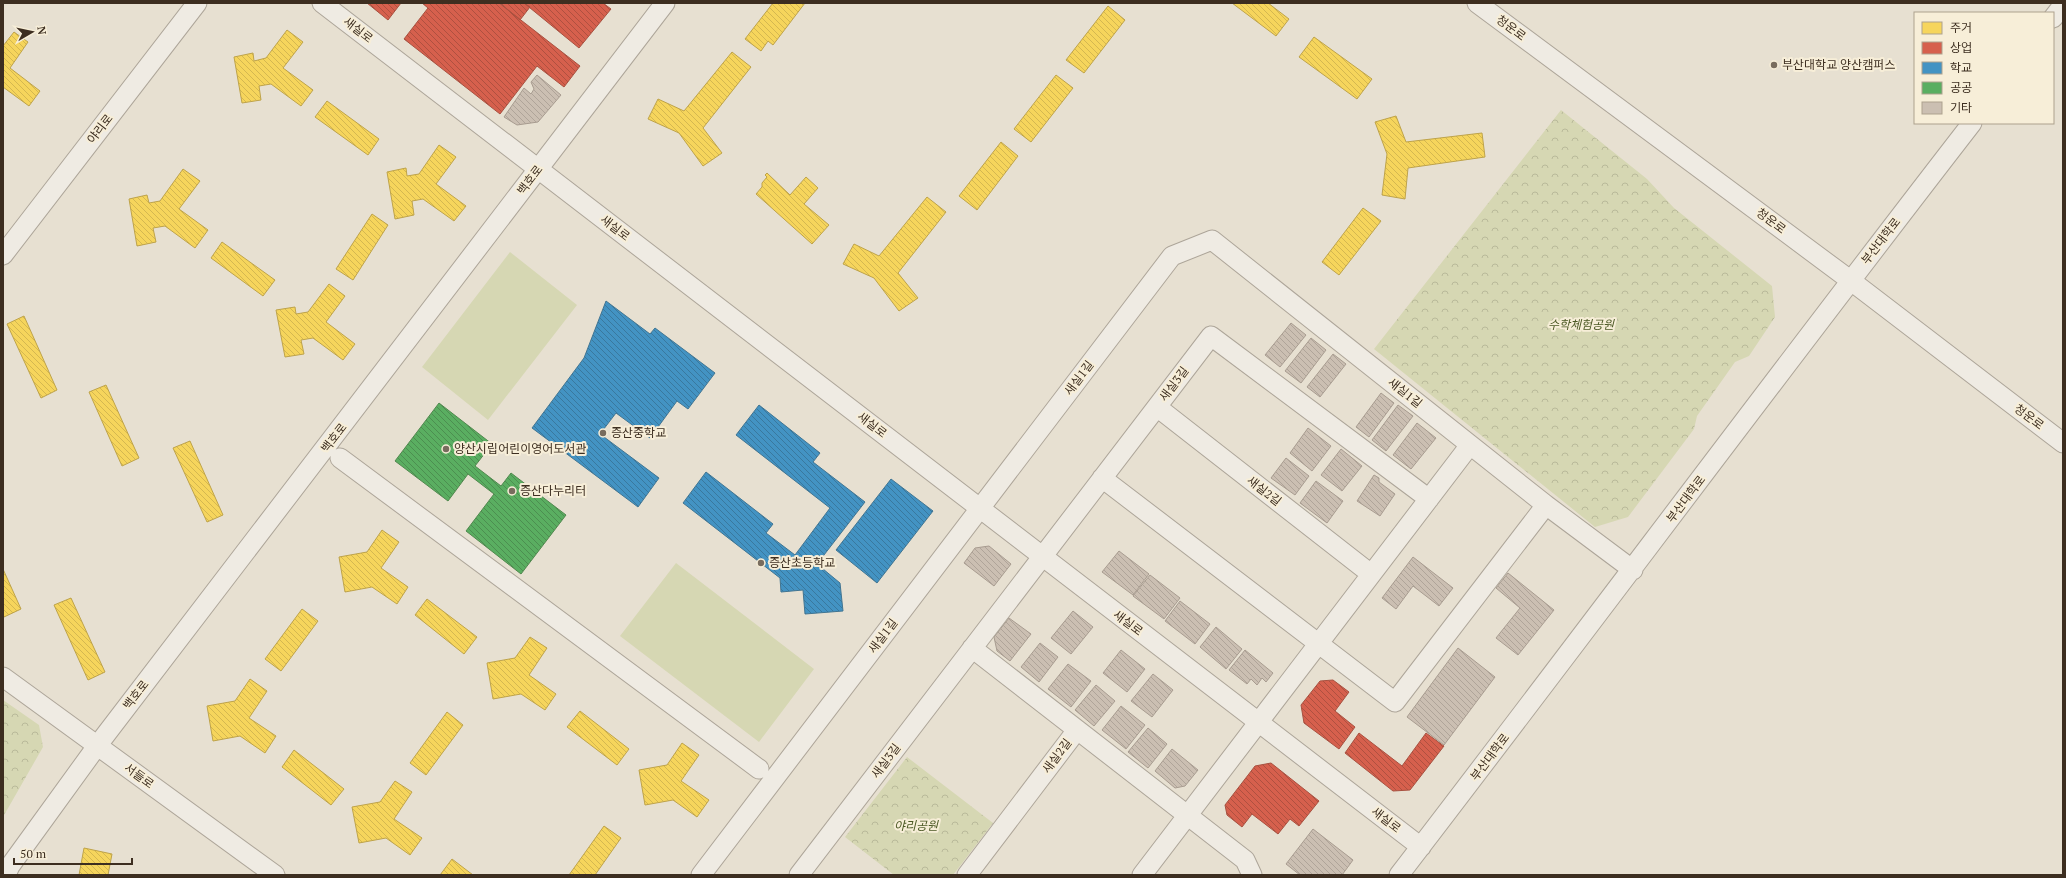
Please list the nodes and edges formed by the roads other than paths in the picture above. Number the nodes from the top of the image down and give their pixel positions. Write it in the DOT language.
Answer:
graph roads {
  1 [pos="197,3"];
  2 [pos="322,3"];
  3 [pos="665,3"];
  4 [pos="1477,3"];
  5 [pos="2063,5"];
  6 [pos="2054,17"];
  7 [pos="1971,124"];
  8 [pos="538,169"];
  9 [pos="3,255"];
  10 [pos="1850,280"];
  11 [pos="1157,407"];
  12 [pos="2063,443"];
  13 [pos="1470,445"];
  14 [pos="340,458"];
  15 [pos="1102,478"];
  16 [pos="1429,499"];
  17 [pos="1546,505"];
  18 [pos="980,508"];
  19 [pos="1041,556"];
  20 [pos="1633,570"];
  21 [pos="1371,574"];
  22 [pos="1318,644"];
  23 [pos="972,648"];
  24 [pos="3,677"];
  25 [pos="1258,722"];
  26 [pos="1077,730"];
  27 [pos="97,746"];
  28 [pos="759,769"];
  29 [pos="1188,814"];
  30 [pos="1421,847"];
  31 [pos="6,875"];
  32 [pos="276,875"];
  33 [pos="702,875"];
  34 [pos="799,875"];
  35 [pos="967,875"];
  36 [pos="1142,875"];
  37 [pos="1252,875"];
  38 [pos="1399,875"];
  1 -- 9 [label="street, 야리로"];
  2 -- 8 [label="street, 새실로"];
  3 -- 8 [label="street, 백호로"];
  4 -- 10 [label="street, 청운로"];
  5 -- 6 [label="street"];
  7 -- 10 [label="street, 부산대학로"];
  8 -- 18 [label="street, 새실로"];
  8 -- 27 [label="street, 백호로"];
  10 -- 12 [label="street, 청운로"];
  10 -- 20 [label="street, 부산대학로"];
  11 -- 15 [label="street, 새실3길"];
  11 -- 16 [label="street, 새실3길"];
  11 -- 21 [label="street, 새실2길"];
  13 -- 16 [label="street"];
  13 -- 17 [label="street, 새실1길"];
  13 -- 18 [label="street, 새실1길"];
  14 -- 28 [label="street"];
  15 -- 19 [label="street, 새실3길"];
  15 -- 22 [label="street"];
  16 -- 21 [label="street"];
  17 -- 20 [label="street, 새실1길"];
  17 -- 22 [label="street"];
  18 -- 19 [label="street, 새실로"];
  18 -- 33 [label="street, 새실1길"];
  19 -- 23 [label="street, 새실3길"];
  19 -- 25 [label="street, 새실로"];
  20 -- 30 [label="street, 부산대학로"];
  21 -- 22 [label="street"];
  22 -- 25 [label="street"];
  23 -- 26 [label="street"];
  23 -- 34 [label="street, 새실3길"];
  24 -- 27 [label="street, 서들로"];
  25 -- 29 [label="street"];
  25 -- 30 [label="street, 새실로"];
  26 -- 29 [label="street, 새실2길"];
  26 -- 35 [label="street, 새실2길"];
  27 -- 31 [label="street, 백호로"];
  27 -- 32 [label="street, 서들로"];
  29 -- 36 [label="street"];
  29 -- 37 [label="street, 새실2길"];
  30 -- 38 [label="street, 부산대학로"];
}
